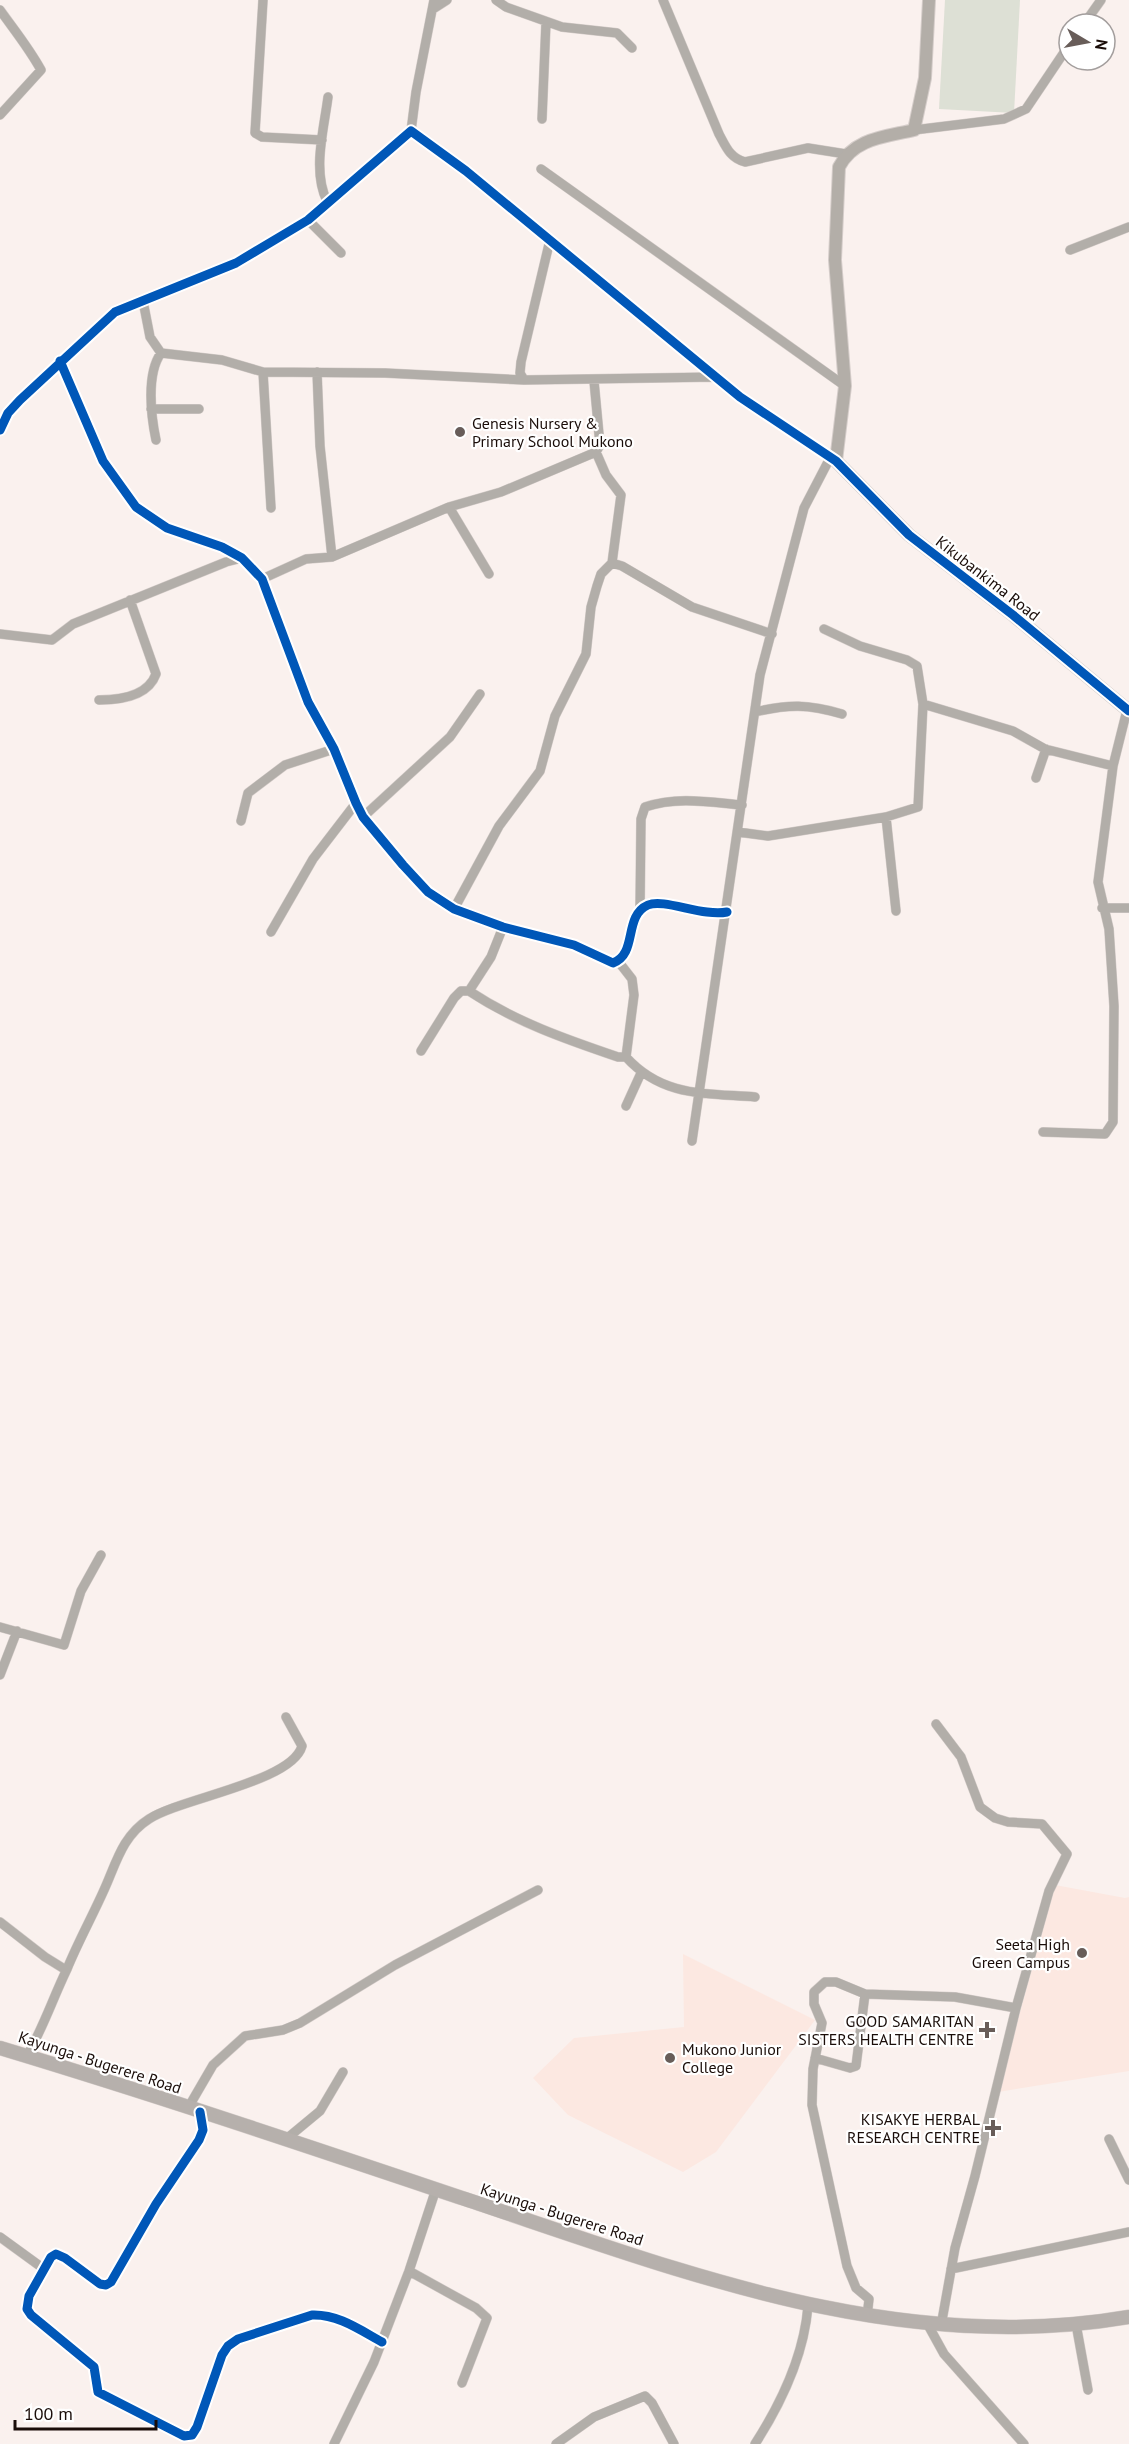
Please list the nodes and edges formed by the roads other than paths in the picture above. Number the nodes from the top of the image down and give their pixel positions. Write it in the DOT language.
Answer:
graph roads {
  1 [pos="263,0"];
  2 [pos="447,0"];
  3 [pos="496,0"];
  4 [pos="663,0"];
  5 [pos="929,0"];
  6 [pos="433,4"];
  7 [pos="0,10"];
  8 [pos="546,22"];
  9 [pos="31,32"];
  10 [pos="23,40"];
  11 [pos="632,48"];
  12 [pos="1057,63"];
  13 [pos="328,97"];
  14 [pos="0,115"];
  15 [pos="542,119"];
  16 [pos="914,130"];
  17 [pos="411,131"];
  18 [pos="322,140"];
  19 [pos="846,154"];
  20 [pos="541,169"];
  21 [pos="327,201"];
  22 [pos="308,220"];
  23 [pos="1129,227"];
  24 [pos="550,240"];
  25 [pos="1070,250"];
  26 [pos="341,253"];
  27 [pos="143,301"];
  28 [pos="161,353"];
  29 [pos="60,361"];
  30 [pos="263,372"];
  31 [pos="317,372"];
  32 [pos="715,377"];
  33 [pos="524,380"];
  34 [pos="594,381"];
  35 [pos="845,386"];
  36 [pos="151,409"];
  37 [pos="199,409"];
  38 [pos="0,430"];
  39 [pos="156,440"];
  40 [pos="596,452"];
  41 [pos="833,459"];
  42 [pos="449,507"];
  43 [pos="271,508"];
  44 [pos="332,557"];
  45 [pos="242,558"];
  46 [pos="612,563"];
  47 [pos="489,574"];
  48 [pos="262,579"];
  49 [pos="130,600"];
  50 [pos="824,629"];
  51 [pos="0,634"];
  52 [pos="772,634"];
  53 [pos="480,694"];
  54 [pos="99,700"];
  55 [pos="923,704"];
  56 [pos="1128,710"];
  57 [pos="755,712"];
  58 [pos="842,714"];
  59 [pos="334,748"];
  60 [pos="1046,749"];
  61 [pos="1113,766"];
  62 [pos="1036,778"];
  63 [pos="356,803"];
  64 [pos="742,805"];
  65 [pos="363,817"];
  66 [pos="886,817"];
  67 [pos="241,821"];
  68 [pos="738,832"];
  69 [pos="1102,908"];
  70 [pos="1129,908"];
  71 [pos="454,909"];
  72 [pos="640,910"];
  73 [pos="896,911"];
  74 [pos="727,912"];
  75 [pos="503,927"];
  76 [pos="271,932"];
  77 [pos="618,961"];
  78 [pos="469,991"];
  79 [pos="421,1051"];
  80 [pos="626,1057"];
  81 [pos="641,1073"];
  82 [pos="701,1093"];
  83 [pos="755,1097"];
  84 [pos="626,1106"];
  85 [pos="1043,1132"];
  86 [pos="692,1141"];
  87 [pos="101,1555"];
  88 [pos="0,1627"];
  89 [pos="17,1631"];
  90 [pos="0,1675"];
  91 [pos="286,1717"];
  92 [pos="936,1724"];
  93 [pos="538,1890"];
  94 [pos="0,1922"];
  95 [pos="66,1970"];
  96 [pos="866,1994"];
  97 [pos="1016,2008"];
  98 [pos="0,2048"];
  99 [pos="27,2056"];
  100 [pos="815,2058"];
  101 [pos="342,2072"];
  102 [pos="194,2110"];
  103 [pos="1109,2139"];
  104 [pos="285,2140"];
  105 [pos="1129,2180"];
  106 [pos="436,2189"];
  107 [pos="1129,2232"];
  108 [pos="0,2237"];
  109 [pos="44,2269"];
  110 [pos="951,2269"];
  111 [pos="409,2271"];
  112 [pos="808,2306"];
  113 [pos="867,2317"];
  114 [pos="1129,2317"];
  115 [pos="1077,2324"];
  116 [pos="934,2325"];
  117 [pos="382,2342"];
  118 [pos="462,2384"];
  119 [pos="1088,2390"];
  120 [pos="1019,2442"];
  121 [pos="334,2444"];
  122 [pos="556,2444"];
  123 [pos="674,2444"];
  124 [pos="755,2444"];
  1 -- 18 [label="street"];
  2 -- 6 [label="street"];
  3 -- 8 [label="street"];
  4 -- 19 [label="street"];
  5 -- 16 [label="street"];
  6 -- 17 [label="street"];
  7 -- 10 [label="street"];
  8 -- 11 [label="street"];
  8 -- 15 [label="street"];
  9 -- 10 [label="street"];
  10 -- 14 [label="street"];
  12 -- 16 [label="street"];
  13 -- 18 [label="street"];
  16 -- 19 [label="street"];
  17 -- 21 [label="street"];
  17 -- 24 [label="street"];
  18 -- 21 [label="street"];
  19 -- 35 [label="street"];
  20 -- 35 [label="street"];
  21 -- 22 [label="street"];
  22 -- 26 [label="street"];
  22 -- 27 [label="street"];
  23 -- 25 [label="street"];
  24 -- 32 [label="street"];
  24 -- 33 [label="street"];
  27 -- 28 [label="street"];
  27 -- 29 [label="street"];
  28 -- 30 [label="street"];
  28 -- 36 [label="street"];
  29 -- 38 [label="street"];
  29 -- 45 [label="street"];
  30 -- 31 [label="street"];
  30 -- 43 [label="street"];
  31 -- 33 [label="street"];
  31 -- 44 [label="street"];
  32 -- 34 [label="street"];
  32 -- 41 [label="street"];
  33 -- 34 [label="street"];
  34 -- 40 [label="street"];
  35 -- 41 [label="street"];
  36 -- 37 [label="street"];
  36 -- 39 [label="street"];
  40 -- 42 [label="street"];
  40 -- 46 [label="street"];
  41 -- 52 [label="street"];
  41 -- 56 [label="street, Kikubankima Road"];
  42 -- 44 [label="street"];
  42 -- 47 [label="street"];
  44 -- 48 [label="street"];
  45 -- 48 [label="street"];
  45 -- 49 [label="street"];
  46 -- 52 [label="street"];
  46 -- 71 [label="street"];
  48 -- 59 [label="street"];
  49 -- 51 [label="street"];
  49 -- 54 [label="street"];
  50 -- 55 [label="street"];
  52 -- 57 [label="street"];
  53 -- 65 [label="street"];
  55 -- 60 [label="street"];
  55 -- 66 [label="street"];
  56 -- 61 [label="street"];
  57 -- 58 [label="street"];
  57 -- 64 [label="street"];
  59 -- 63 [label="street"];
  59 -- 67 [label="street"];
  60 -- 61 [label="street"];
  60 -- 62 [label="street"];
  61 -- 69 [label="street"];
  63 -- 65 [label="street"];
  63 -- 76 [label="street"];
  64 -- 68 [label="street"];
  64 -- 72 [label="street"];
  65 -- 71 [label="street"];
  66 -- 68 [label="street"];
  66 -- 73 [label="street"];
  68 -- 74 [label="street"];
  69 -- 70 [label="street"];
  69 -- 85 [label="street"];
  71 -- 75 [label="street"];
  72 -- 74 [label="street"];
  72 -- 77 [label="street"];
  74 -- 82 [label="street"];
  75 -- 77 [label="street"];
  75 -- 78 [label="street"];
  77 -- 80 [label="street"];
  78 -- 79 [label="street"];
  78 -- 80 [label="street"];
  80 -- 81 [label="street"];
  81 -- 82 [label="street"];
  81 -- 84 [label="street"];
  82 -- 83 [label="street"];
  82 -- 86 [label="street"];
  87 -- 89 [label="street"];
  88 -- 89 [label="street"];
  89 -- 90 [label="street"];
  91 -- 95 [label="street"];
  92 -- 97 [label="street"];
  93 -- 102 [label="street"];
  94 -- 95 [label="street"];
  95 -- 99 [label="street"];
  96 -- 97 [label="street"];
  96 -- 100 [label="street"];
  96 -- 100 [label="street"];
  97 -- 110 [label="street"];
  98 -- 99 [label="main road, Kayunga - Bugerere Road"];
  99 -- 102 [label="main road, Kayunga - Bugerere Road"];
  100 -- 113 [label="street"];
  101 -- 104 [label="street"];
  102 -- 104 [label="main road, Kayunga - Bugerere Road"];
  102 -- 109 [label="street"];
  103 -- 105 [label="street"];
  104 -- 106 [label="main road, Kayunga - Bugerere Road"];
  106 -- 111 [label="street"];
  106 -- 112 [label="main road, Kayunga - Bugerere Road"];
  107 -- 110 [label="street"];
  108 -- 109 [label="street"];
  109 -- 117 [label="street"];
  110 -- 116 [label="street"];
  111 -- 117 [label="street"];
  111 -- 118 [label="street"];
  112 -- 113 [label="main road, Kayunga - Bugerere Road"];
  112 -- 124 [label="street"];
  113 -- 116 [label="main road, Kayunga - Bugerere Road"];
  114 -- 115 [label="main road, Kayunga - Bugerere Road"];
  115 -- 116 [label="main road, Kayunga - Bugerere Road"];
  115 -- 119 [label="street"];
  116 -- 120 [label="street"];
  117 -- 121 [label="street"];
  122 -- 123 [label="street"];
}
